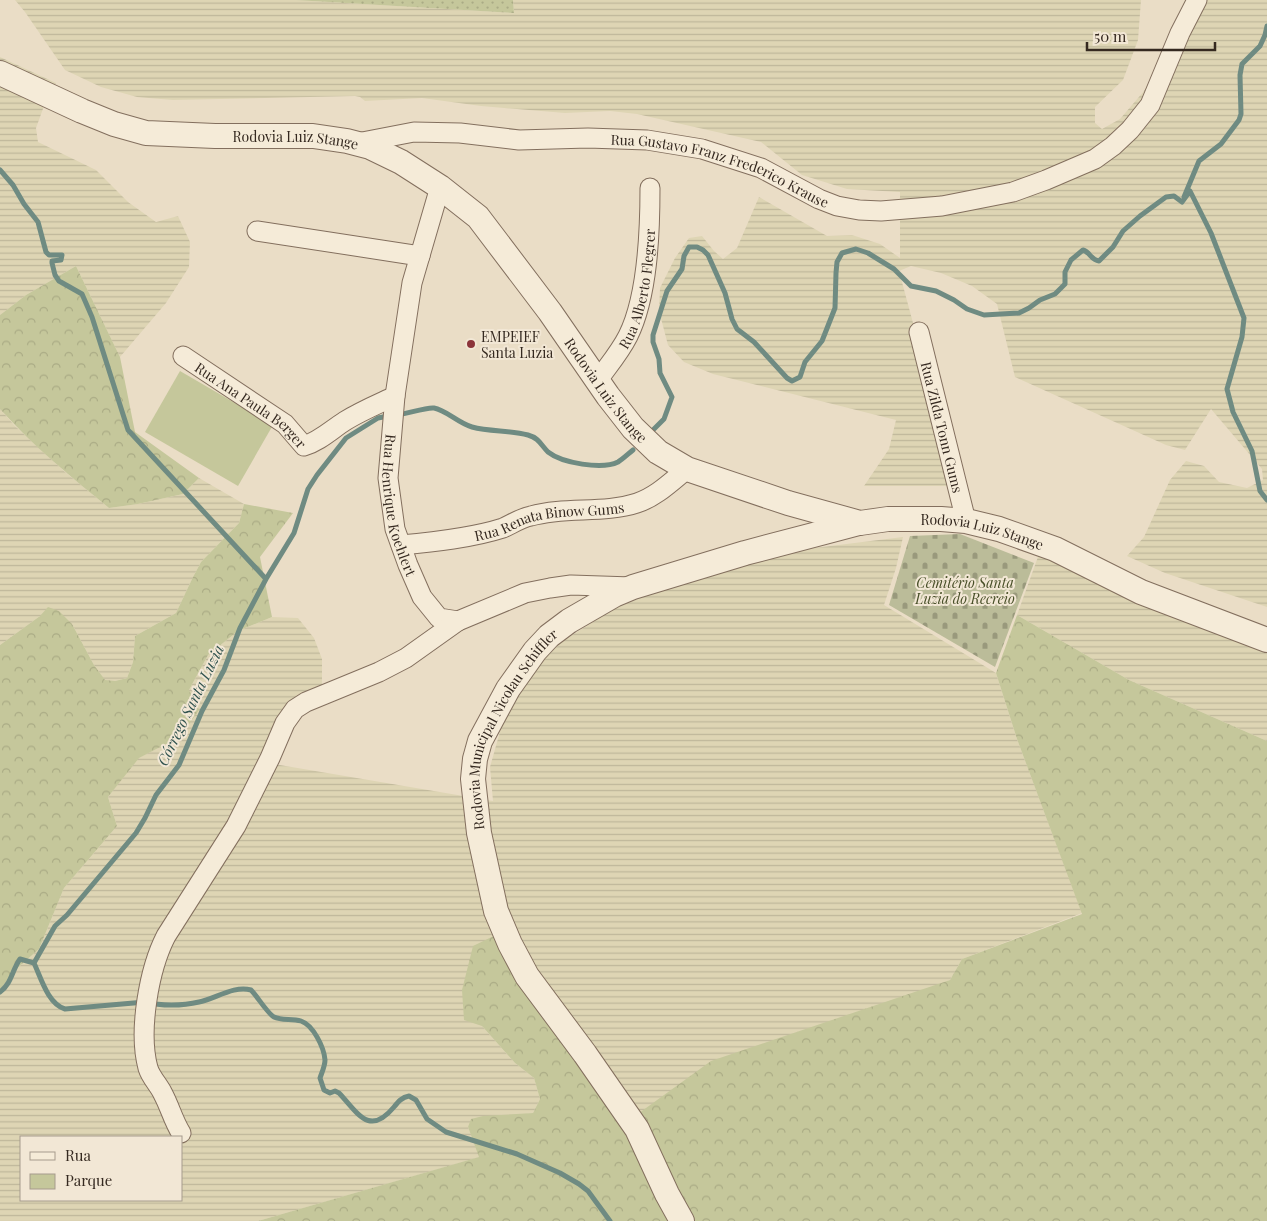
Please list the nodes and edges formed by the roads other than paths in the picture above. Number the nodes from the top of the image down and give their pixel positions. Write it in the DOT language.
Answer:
graph roads {
  1 [pos="1197,0"];
  2 [pos="0,73"];
  3 [pos="357,144"];
  4 [pos="440,187"];
  5 [pos="650,188"];
  6 [pos="257,231"];
  7 [pos="420,256"];
  8 [pos="919,332"];
  9 [pos="184,356"];
  10 [pos="598,380"];
  11 [pos="393,408"];
  12 [pos="687,469"];
  13 [pos="966,521"];
  14 [pos="860,522"];
  15 [pos="401,545"];
  16 [pos="633,587"];
  17 [pos="458,621"];
  18 [pos="1267,640"];
  19 [pos="181,1132"];
  20 [pos="682,1221"];
  1 -- 3 [label="street, Rua Gustavo Franz Frederico Krause"];
  2 -- 3 [label="street, Rodovia Luiz Stange"];
  3 -- 4 [label="street, Rodovia Luiz Stange"];
  4 -- 7 [label="street, Rua Henrique Koehlert"];
  4 -- 10 [label="street, Rodovia Luiz Stange"];
  5 -- 10 [label="street, Rua Alberto Flegrer"];
  6 -- 7 [label="street"];
  7 -- 11 [label="street, Rua Henrique Koehlert"];
  8 -- 13 [label="street, Rua Zilda Tonn Gums"];
  9 -- 11 [label="street, Rua Ana Paula Berger"];
  10 -- 12 [label="street, Rodovia Luiz Stange"];
  11 -- 15 [label="street, Rua Henrique Koehlert"];
  12 -- 14 [label="street, Rodovia Luiz Stange"];
  12 -- 15 [label="street, Rua Renata Binow Gums"];
  13 -- 14 [label="street, Rodovia Luiz Stange"];
  13 -- 18 [label="street, Rodovia Luiz Stange"];
  14 -- 16 [label="street, Rodovia Municipal Nicolau Schiffler"];
  15 -- 17 [label="street, Rua Henrique Koehlert"];
  16 -- 17 [label="street"];
  16 -- 20 [label="street, Rodovia Municipal Nicolau Schiffler"];
  17 -- 19 [label="street"];
}
